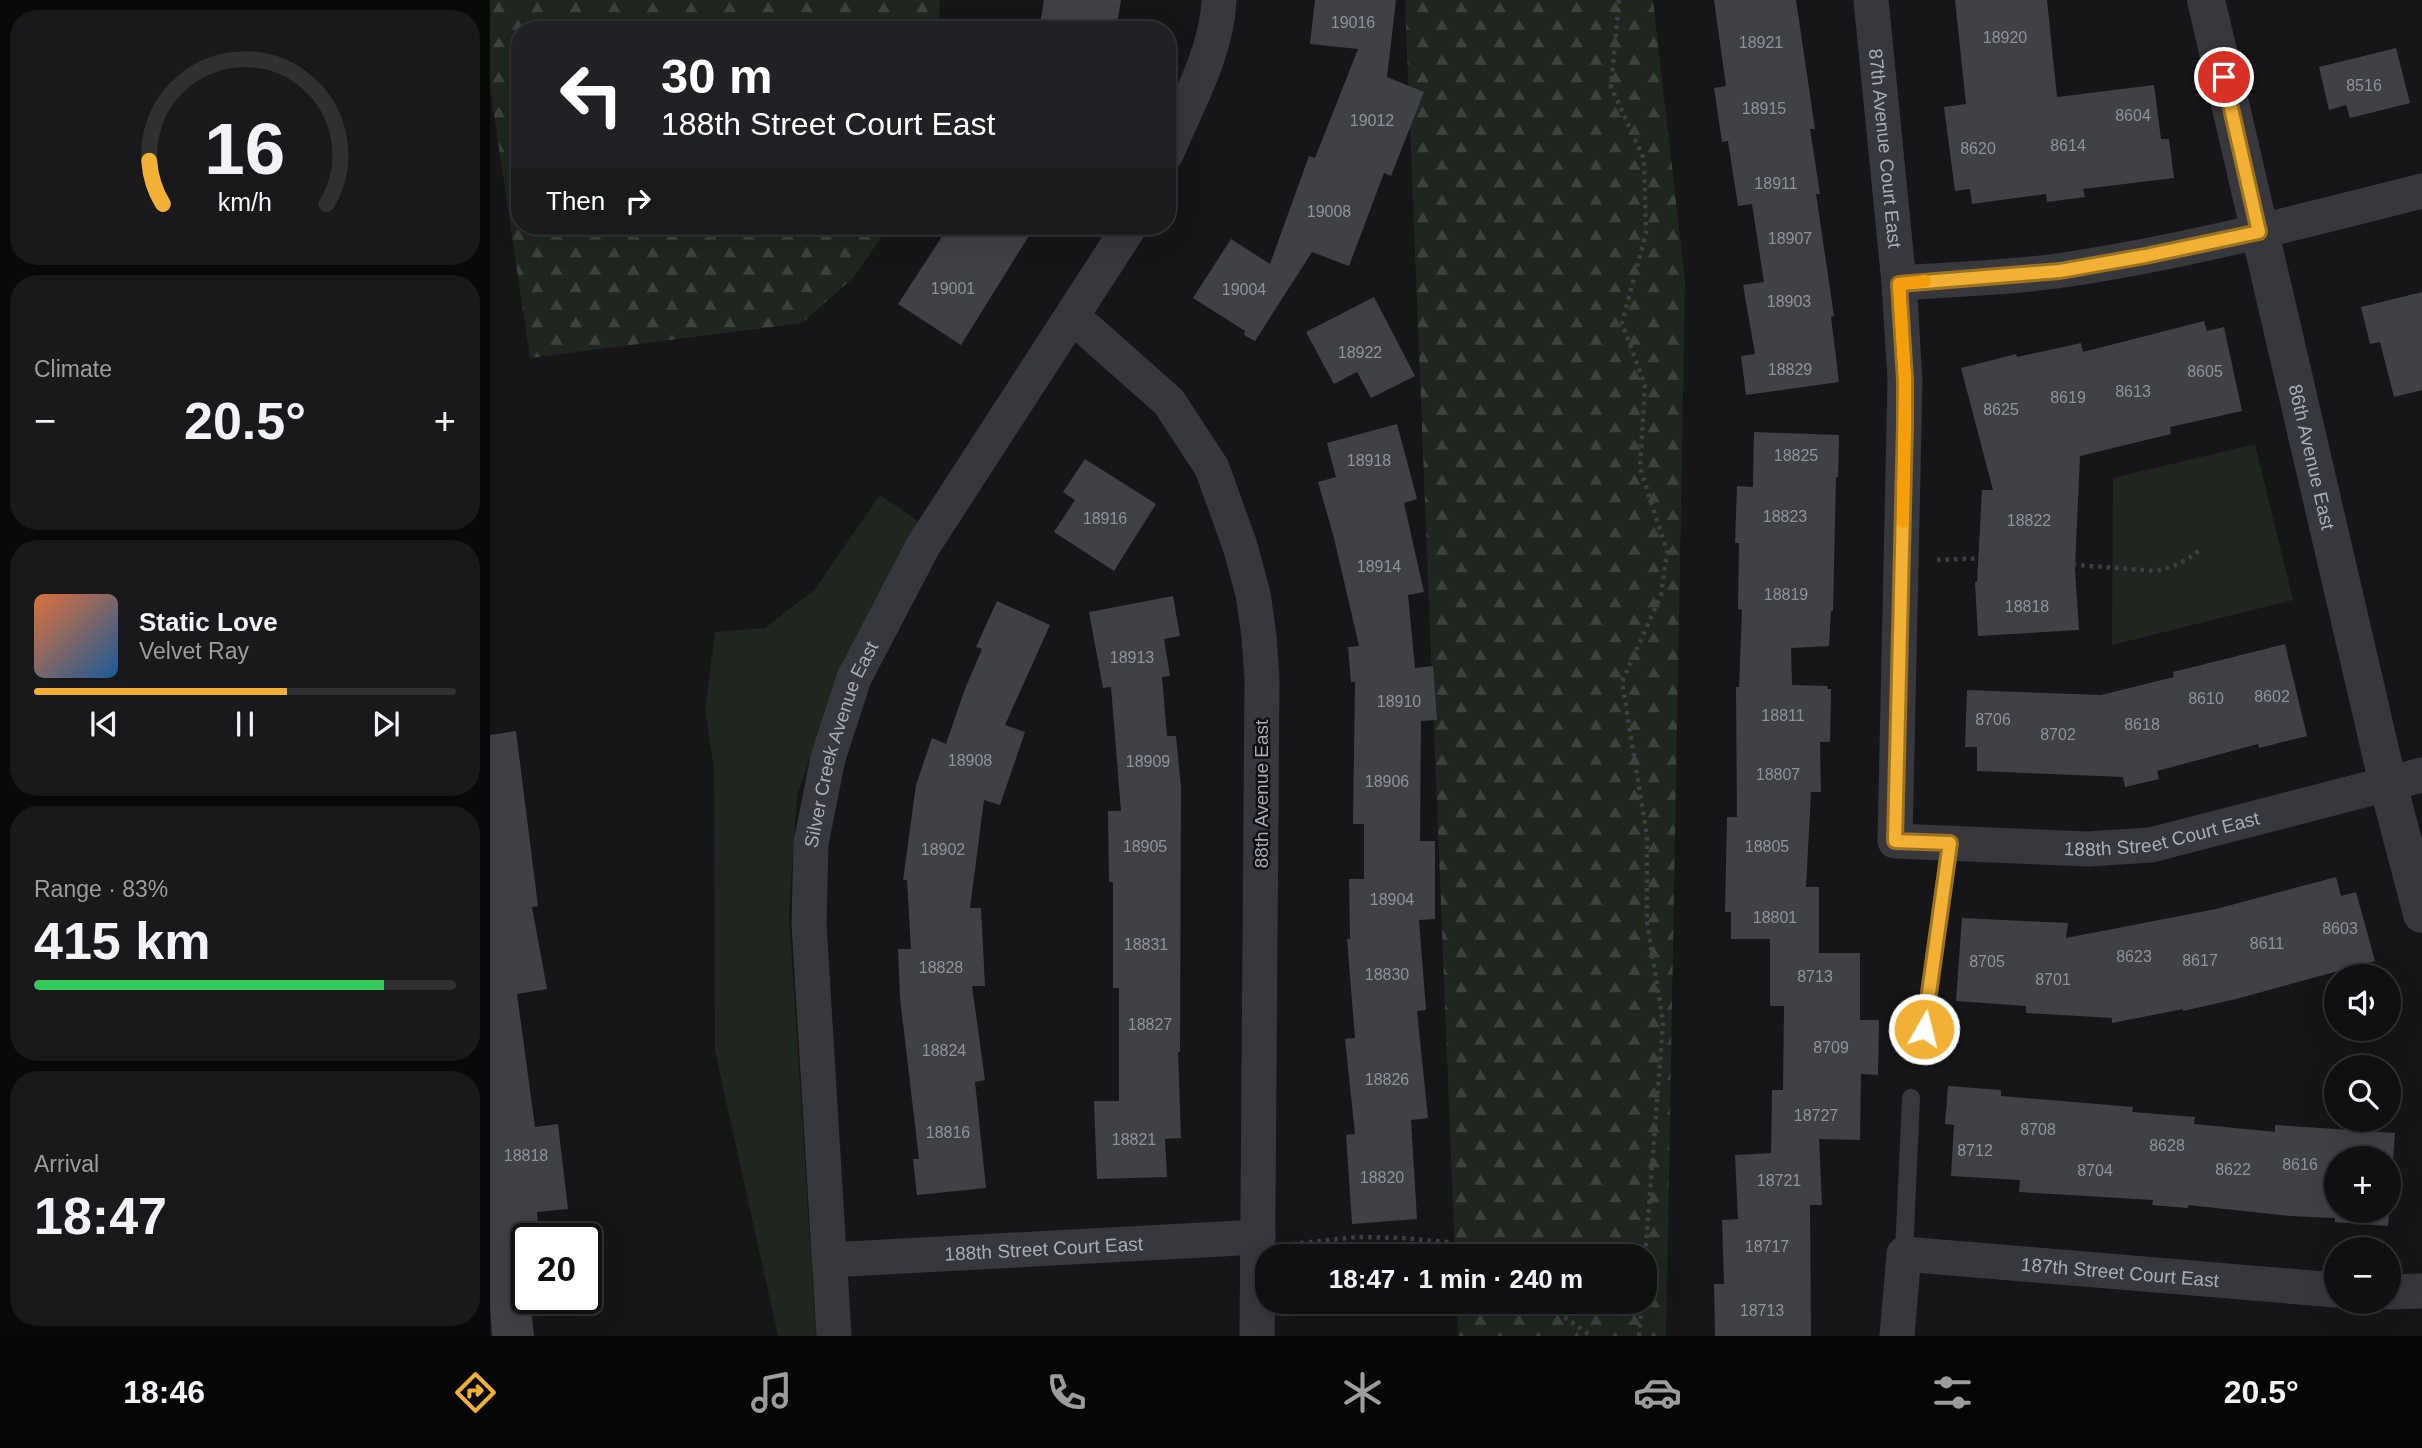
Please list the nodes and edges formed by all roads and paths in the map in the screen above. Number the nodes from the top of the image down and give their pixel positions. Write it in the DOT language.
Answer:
graph roads {
  1 [pos="1219,0"];
  2 [pos="1619,0"];
  3 [pos="1871,0"];
  4 [pos="2206,0"];
  5 [pos="1176,131"];
  6 [pos="2422,191"];
  7 [pos="2259,232"];
  8 [pos="1124,235"];
  9 [pos="1899,284"];
  10 [pos="1072,316"];
  11 [pos="2200,550"];
  12 [pos="1902,558"];
  13 [pos="2405,780"];
  14 [pos="1895,841"];
  15 [pos="1950,843"];
  16 [pos="2422,914"];
  17 [pos="1924,1029"];
  18 [pos="1911,1098"];
  19 [pos="1258,1237"];
  20 [pos="1284,1244"];
  21 [pos="1284,1244"];
  22 [pos="1451,1244"];
  23 [pos="1646,1244"];
  24 [pos="1904,1254"];
  25 [pos="830,1260"];
  26 [pos="2324,1289"];
  27 [pos="2422,1291"];
  28 [pos="2401,1292"];
  29 [pos="1561,1314"];
  30 [pos="1641,1314"];
  31 [pos="834,1336"];
  32 [pos="1257,1336"];
  33 [pos="1591,1336"];
  34 [pos="1639,1336"];
  35 [pos="1897,1336"];
  1 -- 5 [label="street"];
  2 -- 23 [label="path"];
  3 -- 9 [label="street, 87th Avenue Court East"];
  4 -- 7 [label="street, 86th Avenue East"];
  6 -- 7 [label="street"];
  7 -- 9 [label="street"];
  7 -- 13 [label="street, 86th Avenue East"];
  8 -- 10 [label="street, Silver Creek Avenue East"];
  9 -- 12 [label="street, 87th Avenue Court East"];
  10 -- 19 [label="street, 88th Avenue East"];
  10 -- 25 [label="street, Silver Creek Avenue East"];
  11 -- 12 [label="path"];
  12 -- 14 [label="street, 87th Avenue Court East"];
  13 -- 15 [label="street, 188th Street Court East"];
  13 -- 16 [label="street, 86th Avenue East"];
  14 -- 15 [label="street, 188th Street Court East"];
  15 -- 17 [label="lane"];
  18 -- 24 [label="lane"];
  19 -- 21 [label="path"];
  19 -- 25 [label="street, 188th Street Court East"];
  19 -- 32 [label="street, 88th Avenue East"];
  20 -- 22 [label="path"];
  24 -- 26 [label="street, 187th Street Court East"];
  24 -- 35 [label="street"];
  25 -- 31 [label="street, Silver Creek Avenue East"];
  27 -- 28 [label="street"];
  29 -- 33 [label="path"];
  30 -- 34 [label="path"];
}
